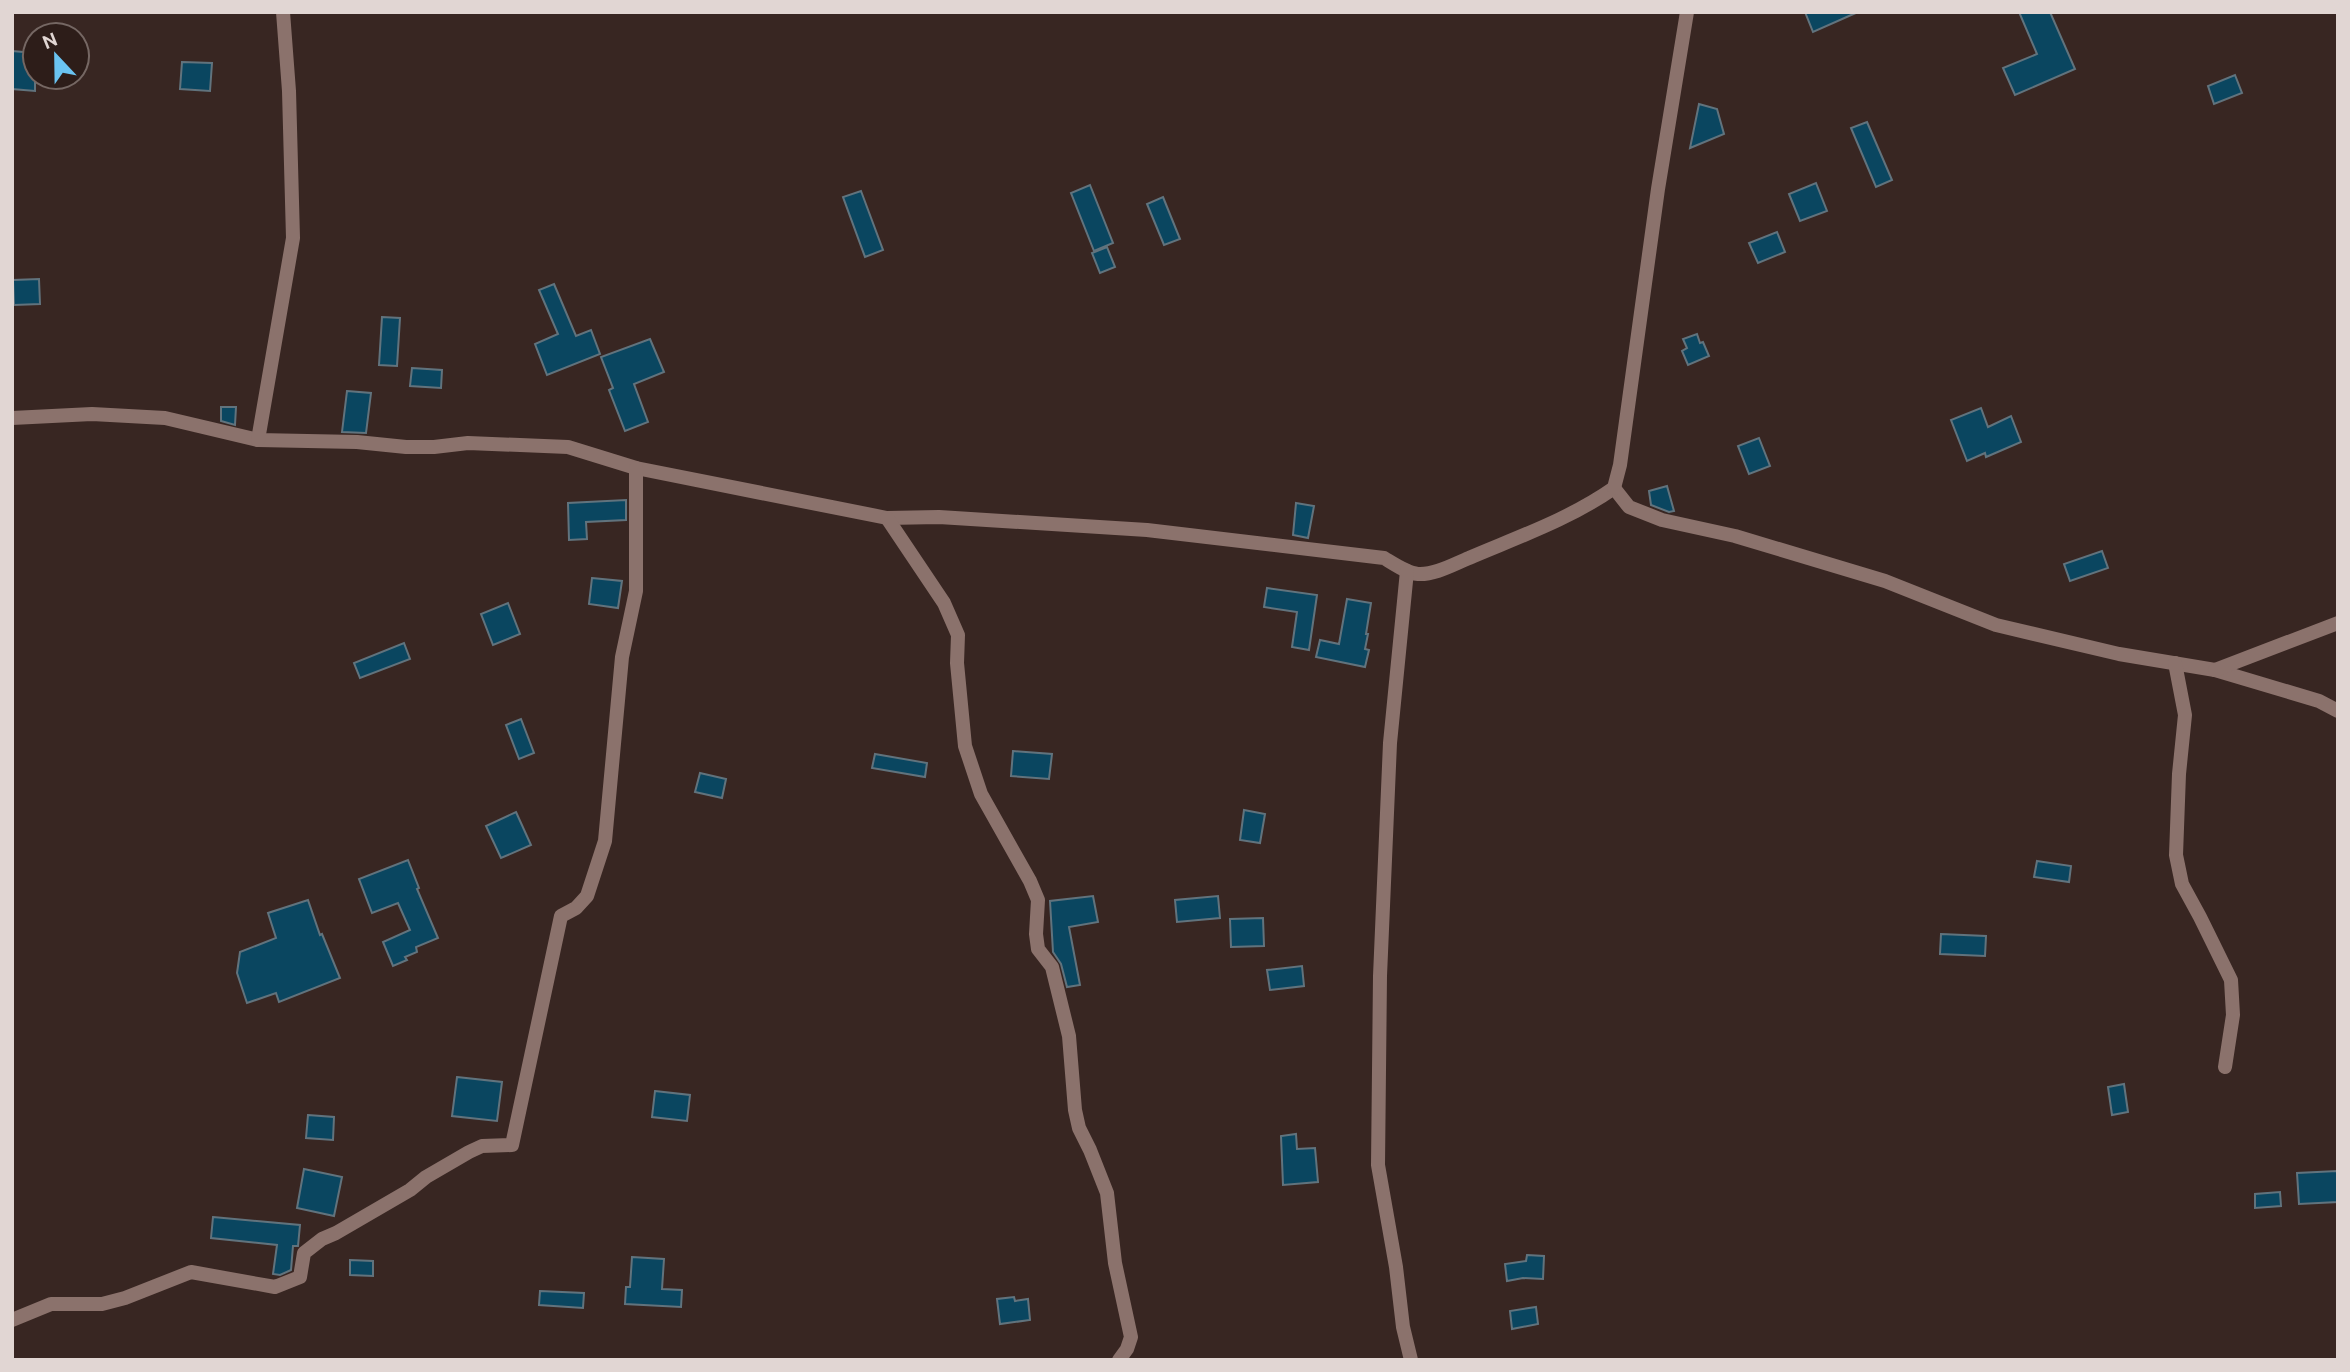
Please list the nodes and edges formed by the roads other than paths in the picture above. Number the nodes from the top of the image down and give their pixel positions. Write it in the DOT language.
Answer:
graph roads {
  1 [pos="283,12"];
  2 [pos="1687,12"];
  3 [pos="12,418"];
  4 [pos="258,440"];
  5 [pos="636,468"];
  6 [pos="1614,488"];
  7 [pos="887,518"];
  8 [pos="1407,571"];
  9 [pos="2338,623"];
  10 [pos="2175,663"];
  11 [pos="2215,670"];
  12 [pos="2338,711"];
  13 [pos="2225,1067"];
  14 [pos="12,1320"];
  15 [pos="1119,1360"];
  16 [pos="1411,1360"];
  1 -- 4 [label="street"];
  2 -- 6 [label="street"];
  3 -- 4 [label="street"];
  4 -- 5 [label="street"];
  5 -- 7 [label="street"];
  5 -- 14 [label="street"];
  6 -- 8 [label="street"];
  6 -- 10 [label="street"];
  7 -- 8 [label="street"];
  7 -- 15 [label="street"];
  8 -- 16 [label="street"];
  9 -- 11 [label="street"];
  10 -- 11 [label="street"];
  10 -- 13 [label="street"];
  11 -- 12 [label="street"];
}
